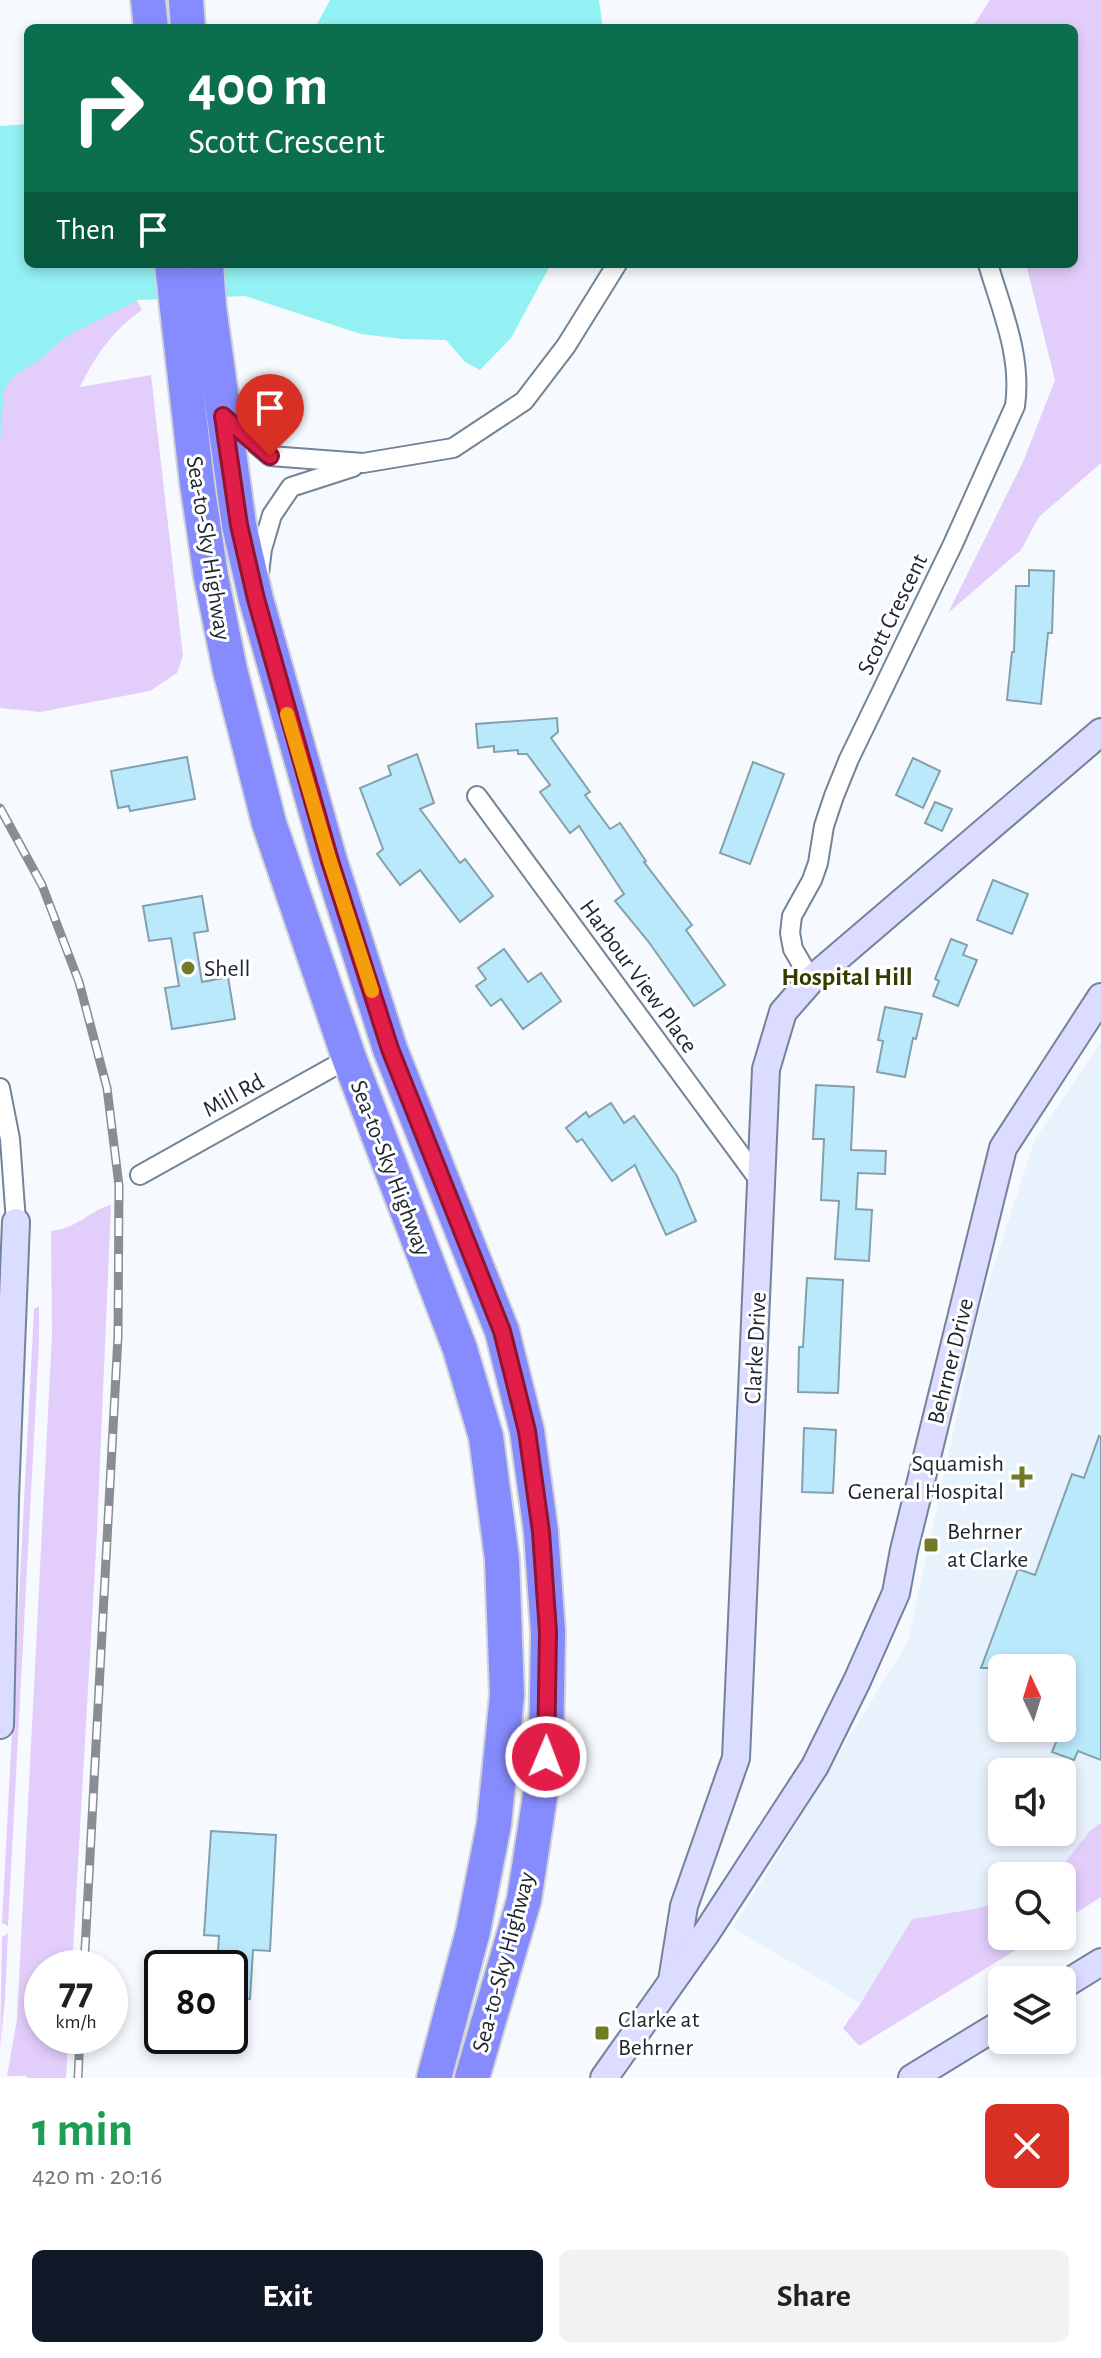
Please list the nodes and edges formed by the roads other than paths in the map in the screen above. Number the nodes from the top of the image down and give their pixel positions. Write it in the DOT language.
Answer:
graph roads {
  1 [pos="148,0"];
  2 [pos="186,0"];
  3 [pos="151,24"];
  4 [pos="188,24"];
  5 [pos="172,268"];
  6 [pos="206,268"];
  7 [pos="615,268"];
  8 [pos="989,268"];
  9 [pos="223,416"];
  10 [pos="363,463"];
  11 [pos="256,599"];
  12 [pos="1101,732"];
  13 [pos="477,796"];
  14 [pos="811,980"];
  15 [pos="1101,997"];
  16 [pos="349,1058"];
  17 [pos="0,1088"];
  18 [pos="140,1175"];
  19 [pos="762,1185"];
  20 [pos="16,1222"];
  21 [pos="6,1337"];
  22 [pos="536,1496"];
  23 [pos="0,1725"];
  24 [pos="1101,1962"];
  25 [pos="1076,1977"];
  26 [pos="672,1981"];
  27 [pos="988,2032"];
  28 [pos="434,2078"];
  29 [pos="472,2078"];
  30 [pos="604,2078"];
  31 [pos="912,2078"];
  1 -- 3 [label="highway"];
  2 -- 4 [label="highway"];
  5 -- 16 [label="highway, Sea-to-Sky Highway"];
  6 -- 9 [label="highway, Sea-to-Sky Highway"];
  7 -- 10 [label="street"];
  8 -- 14 [label="street, Scott Crescent"];
  9 -- 10 [label="street"];
  9 -- 11 [label="highway, Sea-to-Sky Highway"];
  10 -- 11 [label="street"];
  11 -- 16 [label="highway"];
  11 -- 22 [label="highway, Sea-to-Sky Highway"];
  12 -- 14 [label="street, Clarke Drive"];
  13 -- 19 [label="street, Harbour View Place"];
  14 -- 19 [label="street, Clarke Drive"];
  15 -- 26 [label="street, Behrner Drive"];
  16 -- 18 [label="street, Mill Rd"];
  16 -- 22 [label="highway"];
  16 -- 28 [label="highway, Sea-to-Sky Highway"];
  17 -- 20 [label="street"];
  19 -- 26 [label="street, Clarke Drive"];
  20 -- 21 [label="street"];
  21 -- 23 [label="street"];
  22 -- 29 [label="highway, Sea-to-Sky Highway"];
  24 -- 25 [label="street"];
  26 -- 30 [label="street, Clarke Drive"];
  27 -- 31 [label="street"];
}
